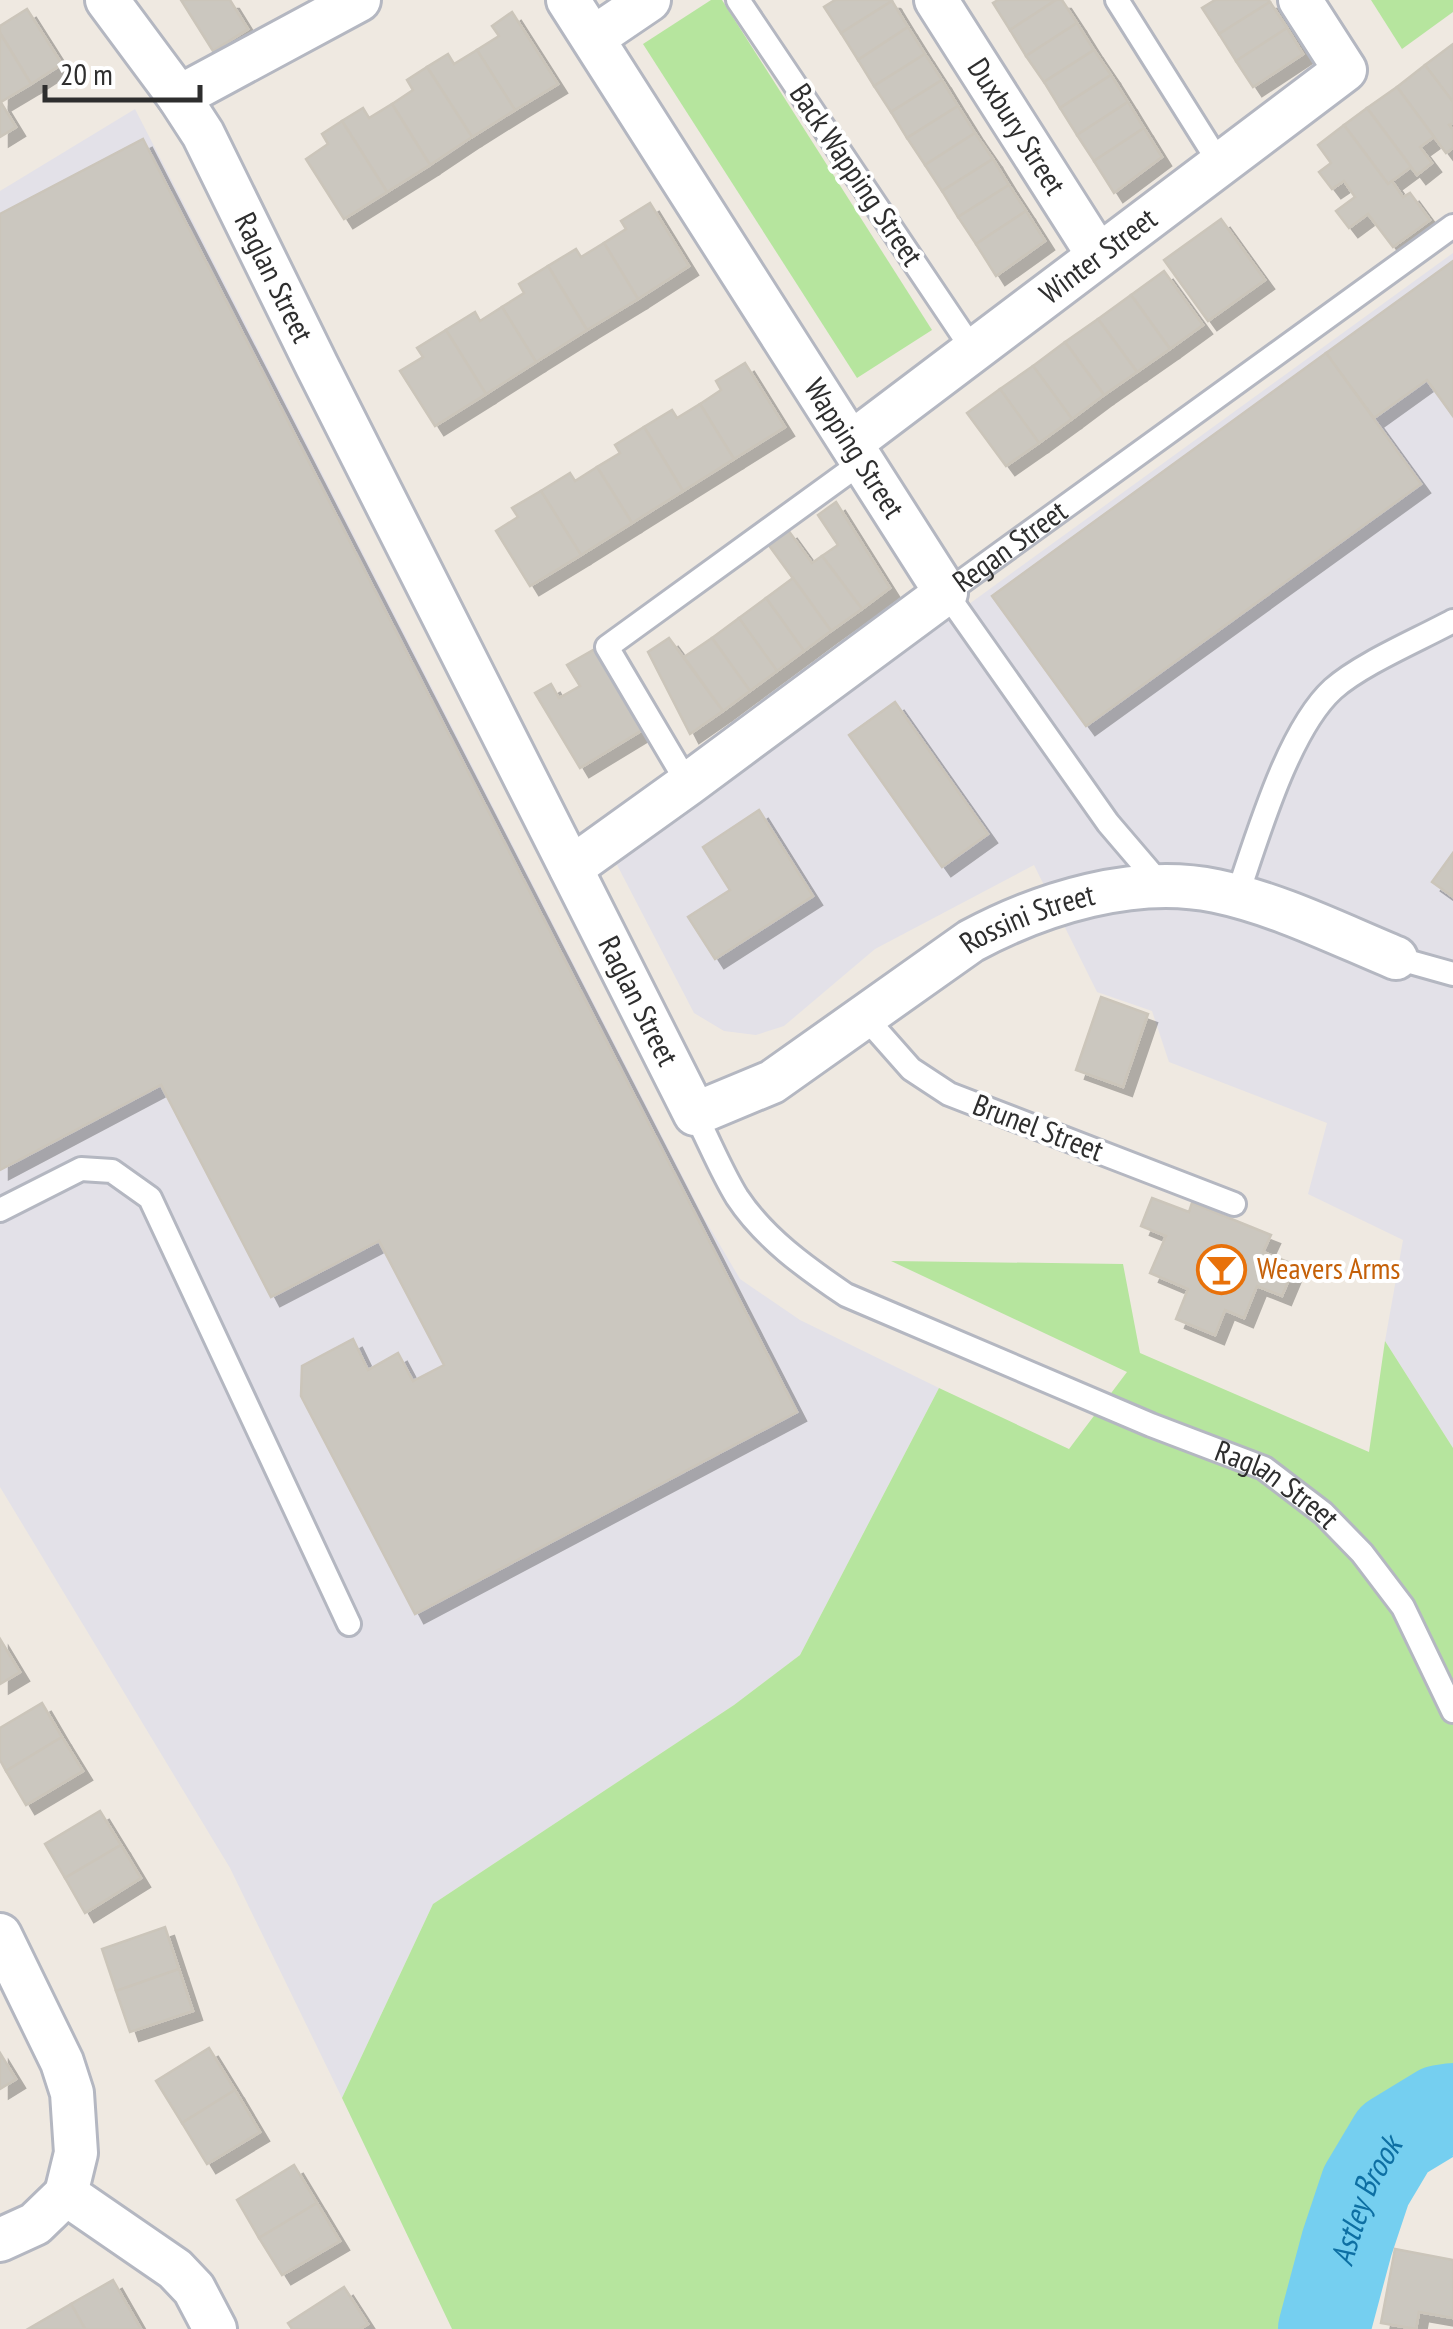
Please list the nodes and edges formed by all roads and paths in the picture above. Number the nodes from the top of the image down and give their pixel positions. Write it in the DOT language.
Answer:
graph roads {
  1 [pos="107,0"];
  2 [pos="359,0"];
  3 [pos="568,0"];
  4 [pos="648,0"];
  5 [pos="738,0"];
  6 [pos="936,0"];
  7 [pos="1117,0"];
  8 [pos="1300,0"];
  9 [pos="593,38"];
  10 [pos="179,97"];
  11 [pos="1220,164"];
  12 [pos="1453,226"];
  13 [pos="1098,255"];
  14 [pos="973,350"];
  15 [pos="856,452"];
  16 [pos="946,592"];
  17 [pos="1453,621"];
  18 [pos="688,784"];
  19 [pos="570,868"];
  20 [pos="1161,885"];
  21 [pos="1237,896"];
  22 [pos="1396,958"];
  23 [pos="1453,974"];
  24 [pos="866,1017"];
  25 [pos="694,1114"];
  26 [pos="1234,1204"];
  27 [pos="0,1210"];
  28 [pos="349,1624"];
  29 [pos="1453,1711"];
  30 [pos="0,1935"];
  31 [pos="66,2194"];
  32 [pos="0,2240"];
  33 [pos="215,2329"];
  1 -- 10 [label="street, Raglan Street"];
  2 -- 10 [label="street"];
  3 -- 9 [label="street, Wapping Street"];
  4 -- 9 [label="street"];
  5 -- 14 [label="lane, Back Wapping Street"];
  6 -- 13 [label="street, Duxbury Street"];
  7 -- 11 [label="lane"];
  8 -- 11 [label="street, Winter Street"];
  9 -- 15 [label="street, Wapping Street"];
  10 -- 19 [label="street, Raglan Street"];
  11 -- 13 [label="street, Winter Street"];
  12 -- 16 [label="lane, Regan Street"];
  13 -- 14 [label="street, Winter Street"];
  14 -- 15 [label="street, Winter Street"];
  15 -- 16 [label="street, Wapping Street"];
  15 -- 18 [label="lane, Winter Street"];
  16 -- 18 [label="street, Regan Street"];
  16 -- 20 [label="lane, Wapping Street"];
  17 -- 21 [label="lane"];
  18 -- 19 [label="street, Regan Street"];
  19 -- 25 [label="street, Raglan Street"];
  20 -- 21 [label="street, Rossini Street"];
  20 -- 24 [label="street, Rossini Street"];
  21 -- 22 [label="street, Rossini Street"];
  22 -- 23 [label="lane"];
  24 -- 25 [label="street, Rossini Street"];
  24 -- 26 [label="lane, Brunel Street"];
  25 -- 29 [label="lane, Raglan Street"];
  27 -- 28 [label="lane"];
  30 -- 31 [label="street"];
  31 -- 32 [label="street"];
  31 -- 33 [label="street"];
}
